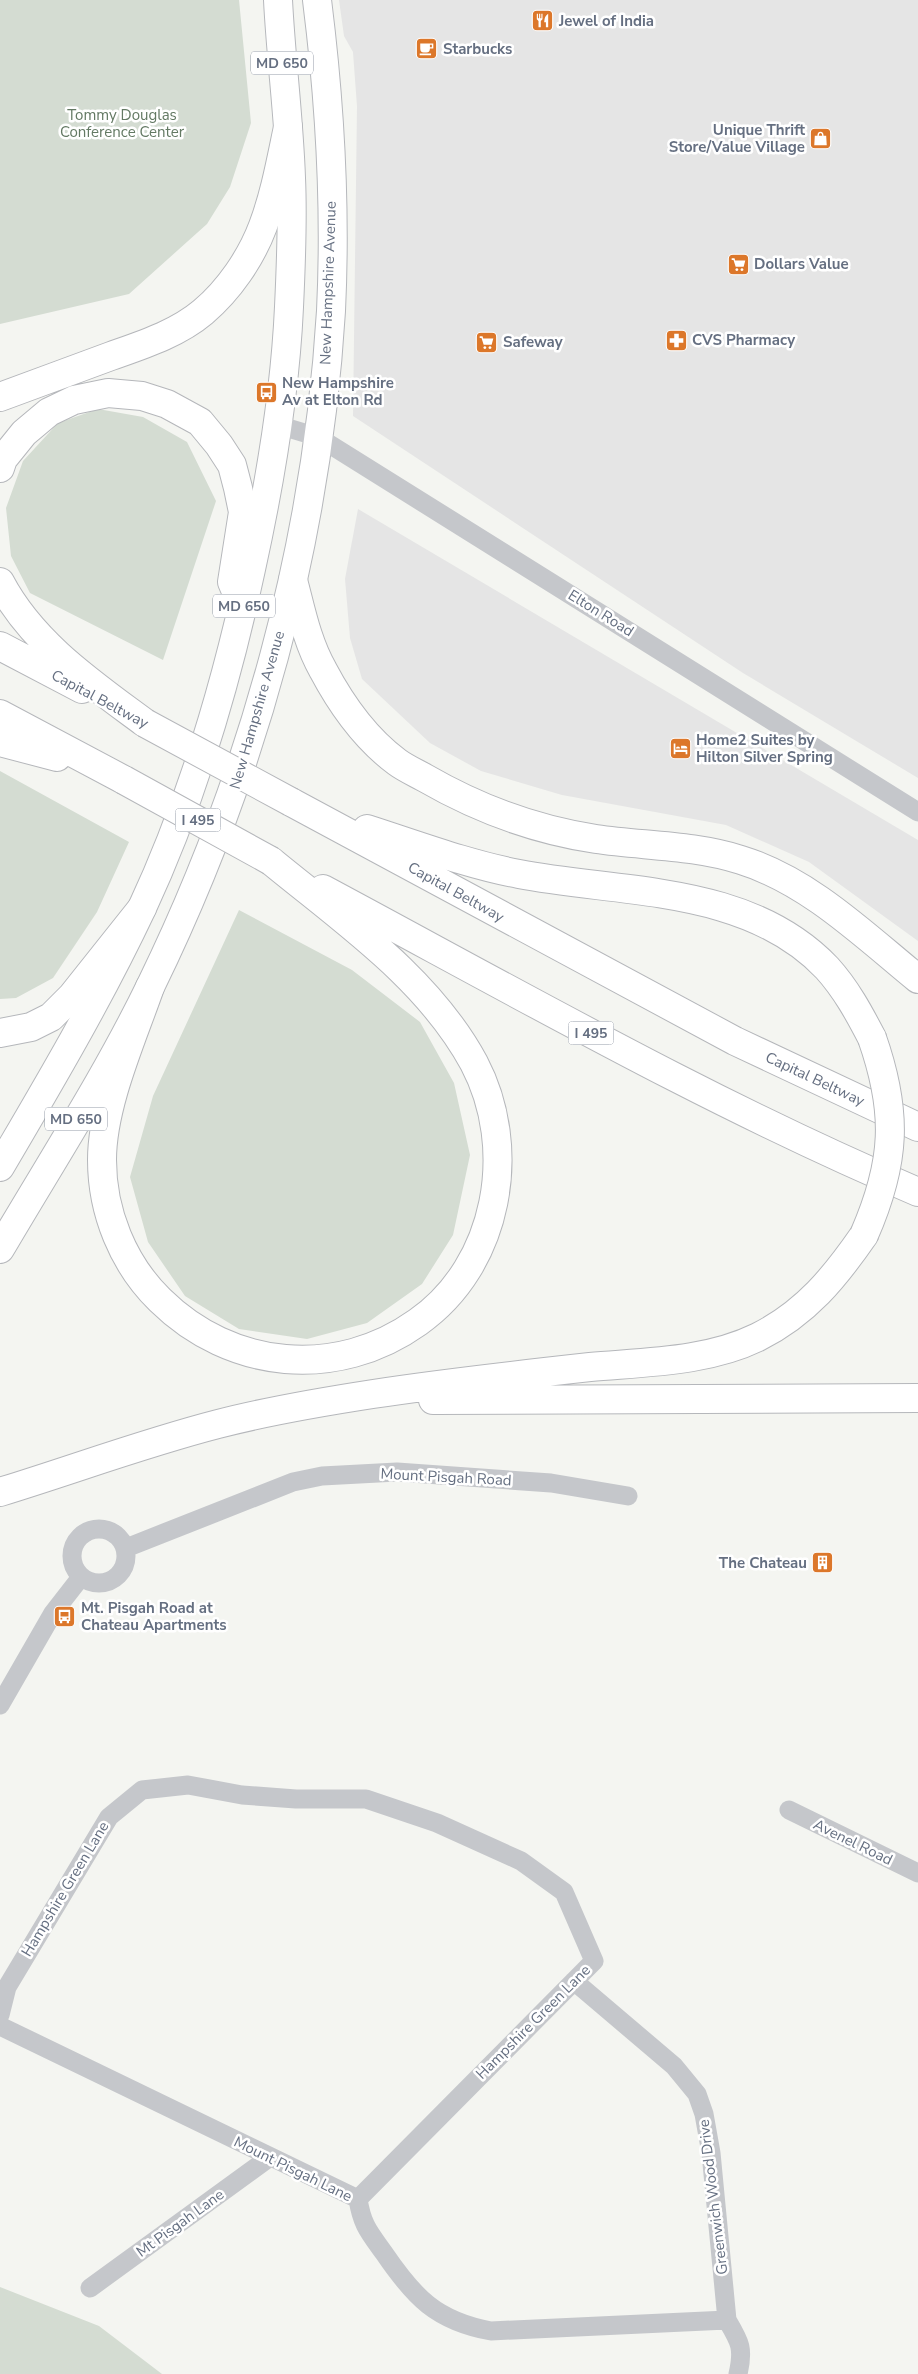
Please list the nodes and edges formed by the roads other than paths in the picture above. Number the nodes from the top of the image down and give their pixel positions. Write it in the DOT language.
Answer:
graph roads {
  1 [pos="278,0"];
  2 [pos="317,0"];
  3 [pos="288,127"];
  4 [pos="0,397"];
  5 [pos="278,425"];
  6 [pos="318,437"];
  7 [pos="0,468"];
  8 [pos="293,580"];
  9 [pos="0,582"];
  10 [pos="243,608"];
  11 [pos="0,646"];
  12 [pos="0,714"];
  13 [pos="145,723"];
  14 [pos="0,742"];
  15 [pos="124,780"];
  16 [pos="291,802"];
  17 [pos="918,812"];
  18 [pos="271,861"];
  19 [pos="142,908"];
  20 [pos="918,979"];
  21 [pos="150,987"];
  22 [pos="0,1033"];
  23 [pos="918,1127"];
  24 [pos="0,1168"];
  25 [pos="918,1192"];
  26 [pos="0,1249"];
  27 [pos="918,1398"];
  28 [pos="282,1410"];
  29 [pos="0,1492"];
  30 [pos="628,1496"];
  31 [pos="126,1548"];
  32 [pos="81,1576"];
  33 [pos="0,1705"];
  34 [pos="789,1810"];
  35 [pos="918,1873"];
  36 [pos="574,1981"];
  37 [pos="3,1986"];
  38 [pos="0,2015"];
  39 [pos="0,2026"];
  40 [pos="270,2157"];
  41 [pos="358,2199"];
  42 [pos="90,2288"];
  43 [pos="727,2320"];
  44 [pos="738,2374"];
  1 -- 3 [label="main road, MD 650"];
  2 -- 6 [label="main road, New Hampshire Avenue / MD 650"];
  3 -- 4 [label="main road"];
  3 -- 5 [label="main road, MD 650"];
  5 -- 6 [label="street, Elton Road"];
  5 -- 10 [label="main road, MD 650"];
  6 -- 8 [label="main road, New Hampshire Avenue / MD 650"];
  6 -- 17 [label="street, Elton Road"];
  7 -- 10 [label="main road"];
  8 -- 20 [label="main road"];
  8 -- 21 [label="main road, New Hampshire Avenue / MD 650"];
  9 -- 13 [label="main road"];
  10 -- 19 [label="main road, MD 650"];
  11 -- 13 [label="main road, Capital Beltway"];
  12 -- 15 [label="main road, I 495"];
  13 -- 16 [label="main road, Capital Beltway, bridge"];
  14 -- 15 [label="main road"];
  15 -- 18 [label="main road, I 495, bridge"];
  16 -- 23 [label="main road, Capital Beltway"];
  16 -- 28 [label="main road, bridge"];
  18 -- 21 [label="main road"];
  18 -- 25 [label="main road, I 495"];
  19 -- 22 [label="main road"];
  19 -- 24 [label="main road, MD 650"];
  21 -- 26 [label="main road, New Hampshire Avenue / MD 650"];
  27 -- 28 [label="main road"];
  28 -- 29 [label="main road"];
  30 -- 31 [label="street, Mount Pisgah Road"];
  31 -- 32 [label="street"];
  31 -- 32 [label="street"];
  32 -- 33 [label="street"];
  34 -- 35 [label="street, Avenel Road"];
  36 -- 37 [label="street, Hampshire Green Lane"];
  36 -- 41 [label="street, Hampshire Green Lane"];
  36 -- 43 [label="street, Greenwich Wood Drive"];
  37 -- 38 [label="street"];
  39 -- 40 [label="street, Mount Pisgah Lane"];
  40 -- 41 [label="street, Mount Pisgah Lane"];
  40 -- 42 [label="street, Mt Pisgah Lane"];
  41 -- 43 [label="street, Mount Pisgah Lane"];
  43 -- 44 [label="street, Greenwich Wood Drive"];
}
